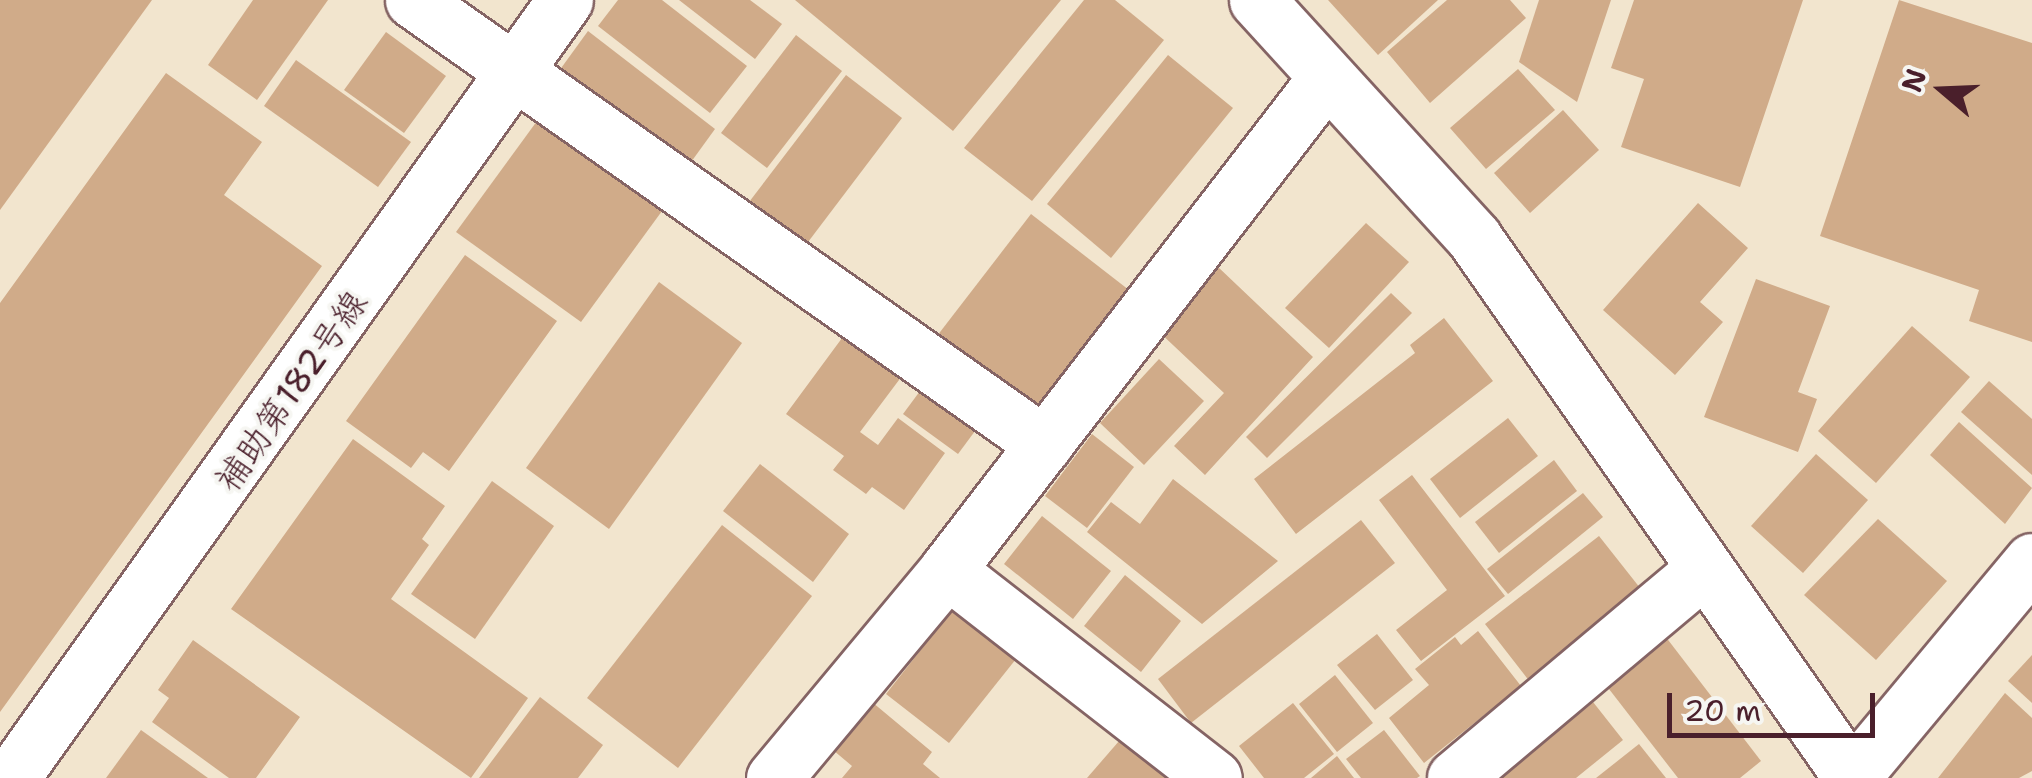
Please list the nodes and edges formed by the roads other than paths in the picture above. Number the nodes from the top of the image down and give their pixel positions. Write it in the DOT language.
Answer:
graph roads {
  1 [pos="414,0"];
  2 [pos="565,0"];
  3 [pos="1276,9"];
  4 [pos="515,72"];
  5 [pos="1326,78"];
  6 [pos="1044,444"];
  7 [pos="2032,561"];
  8 [pos="1706,568"];
  9 [pos="947,570"];
  10 [pos="12,778"];
  11 [pos="774,778"];
  12 [pos="1214,778"];
  13 [pos="1455,778"];
  14 [pos="1851,778"];
  1 -- 4 [label="street"];
  2 -- 4 [label="street, 補助第182号線"];
  3 -- 5 [label="street"];
  4 -- 6 [label="street"];
  4 -- 10 [label="street, 補助第182号線"];
  5 -- 6 [label="street"];
  5 -- 8 [label="street"];
  6 -- 9 [label="street"];
  7 -- 14 [label="street"];
  8 -- 13 [label="street"];
  8 -- 14 [label="street"];
  9 -- 11 [label="street"];
  9 -- 12 [label="street"];
}
